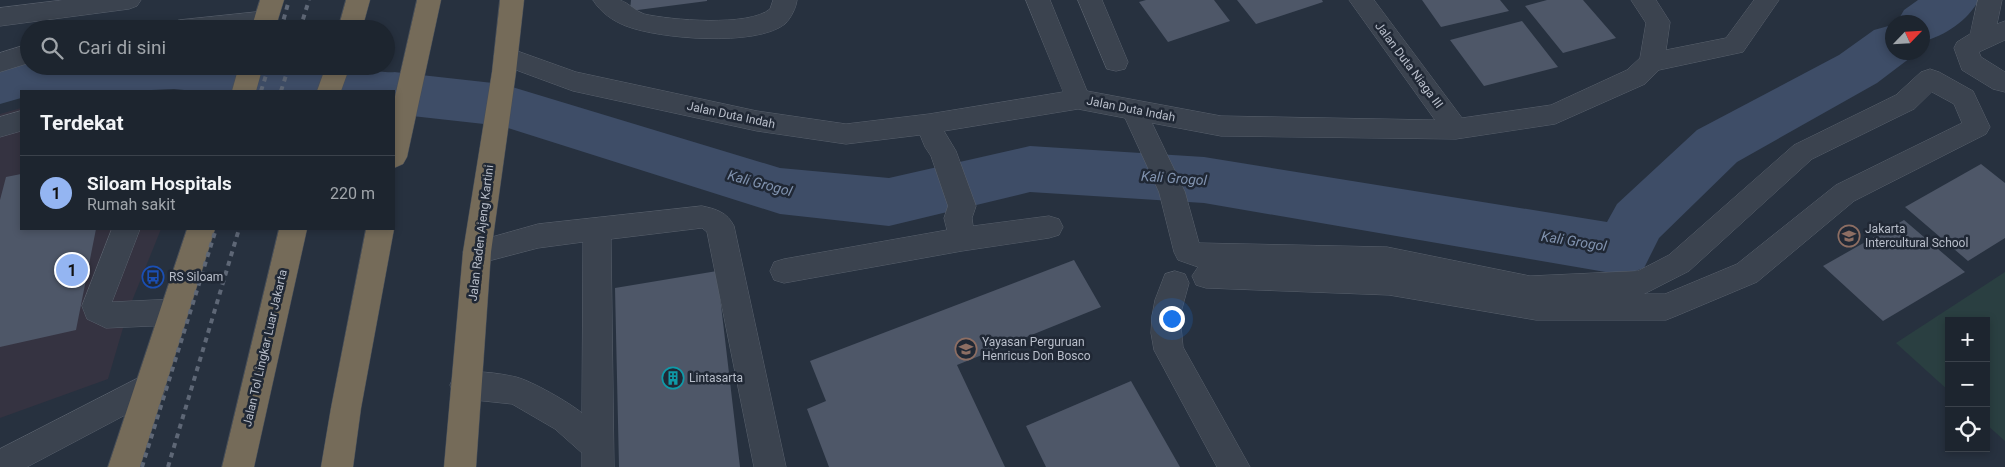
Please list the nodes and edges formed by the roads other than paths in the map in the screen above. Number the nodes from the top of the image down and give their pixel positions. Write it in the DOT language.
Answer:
graph roads {
  1 [pos="129,0"];
  2 [pos="358,0"];
  3 [pos="429,0"];
  4 [pos="512,0"];
  5 [pos="605,0"];
  6 [pos="785,0"];
  7 [pos="1038,0"];
  8 [pos="1090,0"];
  9 [pos="1361,0"];
  10 [pos="1643,0"];
  11 [pos="1767,0"];
  12 [pos="1990,0"];
  13 [pos="267,16"];
  14 [pos="0,17"];
  15 [pos="240,20"];
  16 [pos="352,20"];
  17 [pos="2005,30"];
  18 [pos="1974,44"];
  19 [pos="20,56"];
  20 [pos="1116,62"];
  21 [pos="1652,62"];
  22 [pos="0,63"];
  23 [pos="505,64"];
  24 [pos="248,75"];
  25 [pos="335,75"];
  26 [pos="1930,79"];
  27 [pos="2005,82"];
  28 [pos="244,90"];
  29 [pos="330,90"];
  30 [pos="1078,99"];
  31 [pos="1137,117"];
  32 [pos="20,121"];
  33 [pos="0,127"];
  34 [pos="1456,129"];
  35 [pos="934,142"];
  36 [pos="396,148"];
  37 [pos="958,218"];
  38 [pos="1049,227"];
  39 [pos="598,229"];
  40 [pos="126,230"];
  41 [pos="201,230"];
  42 [pos="293,230"];
  43 [pos="380,230"];
  44 [pos="477,252"];
  45 [pos="1197,261"];
  46 [pos="784,271"];
  47 [pos="174,312"];
  48 [pos="152,385"];
  49 [pos="466,385"];
  50 [pos="598,457"];
  51 [pos="0,465"];
  52 [pos="124,467"];
  53 [pos="238,467"];
  54 [pos="337,467"];
  55 [pos="460,467"];
  56 [pos="770,467"];
  57 [pos="1234,467"];
  1 -- 14 [label="street"];
  2 -- 16 [label="highway"];
  3 -- 36 [label="highway"];
  4 -- 23 [label="highway, Jalan Raden Ajeng Kartini"];
  5 -- 6 [label="street"];
  7 -- 30 [label="street"];
  8 -- 20 [label="street"];
  9 -- 34 [label="street, Jalan Duta Niaga III"];
  10 -- 21 [label="street"];
  11 -- 21 [label="street"];
  12 -- 18 [label="street"];
  13 -- 15 [label="street"];
  17 -- 18 [label="street"];
  18 -- 26 [label="street"];
  18 -- 27 [label="street"];
  19 -- 22 [label="street"];
  21 -- 34 [label="street, Jalan Duta Indah"];
  23 -- 35 [label="street, Jalan Duta Indah"];
  23 -- 44 [label="highway, Jalan Raden Ajeng Kartini"];
  24 -- 28 [label="highway"];
  25 -- 29 [label="highway"];
  26 -- 45 [label="street"];
  26 -- 45 [label="street"];
  30 -- 31 [label="street, Jalan Duta Indah"];
  30 -- 35 [label="street, Jalan Duta Indah"];
  31 -- 34 [label="street, Jalan Duta Indah"];
  31 -- 45 [label="street"];
  32 -- 33 [label="street"];
  35 -- 37 [label="street"];
  37 -- 38 [label="street"];
  37 -- 46 [label="street"];
  39 -- 44 [label="street"];
  39 -- 50 [label="street"];
  39 -- 56 [label="street"];
  40 -- 47 [label="street"];
  41 -- 47 [label="highway"];
  42 -- 53 [label="highway, Jalan Tol Lingkar Luar Jakarta"];
  43 -- 54 [label="highway"];
  44 -- 49 [label="highway, Jalan Raden Ajeng Kartini"];
  45 -- 57 [label="street"];
  47 -- 48 [label="highway"];
  48 -- 51 [label="street"];
  48 -- 52 [label="highway"];
  49 -- 50 [label="street"];
  49 -- 55 [label="highway, Jalan Raden Ajeng Kartini"];
}
